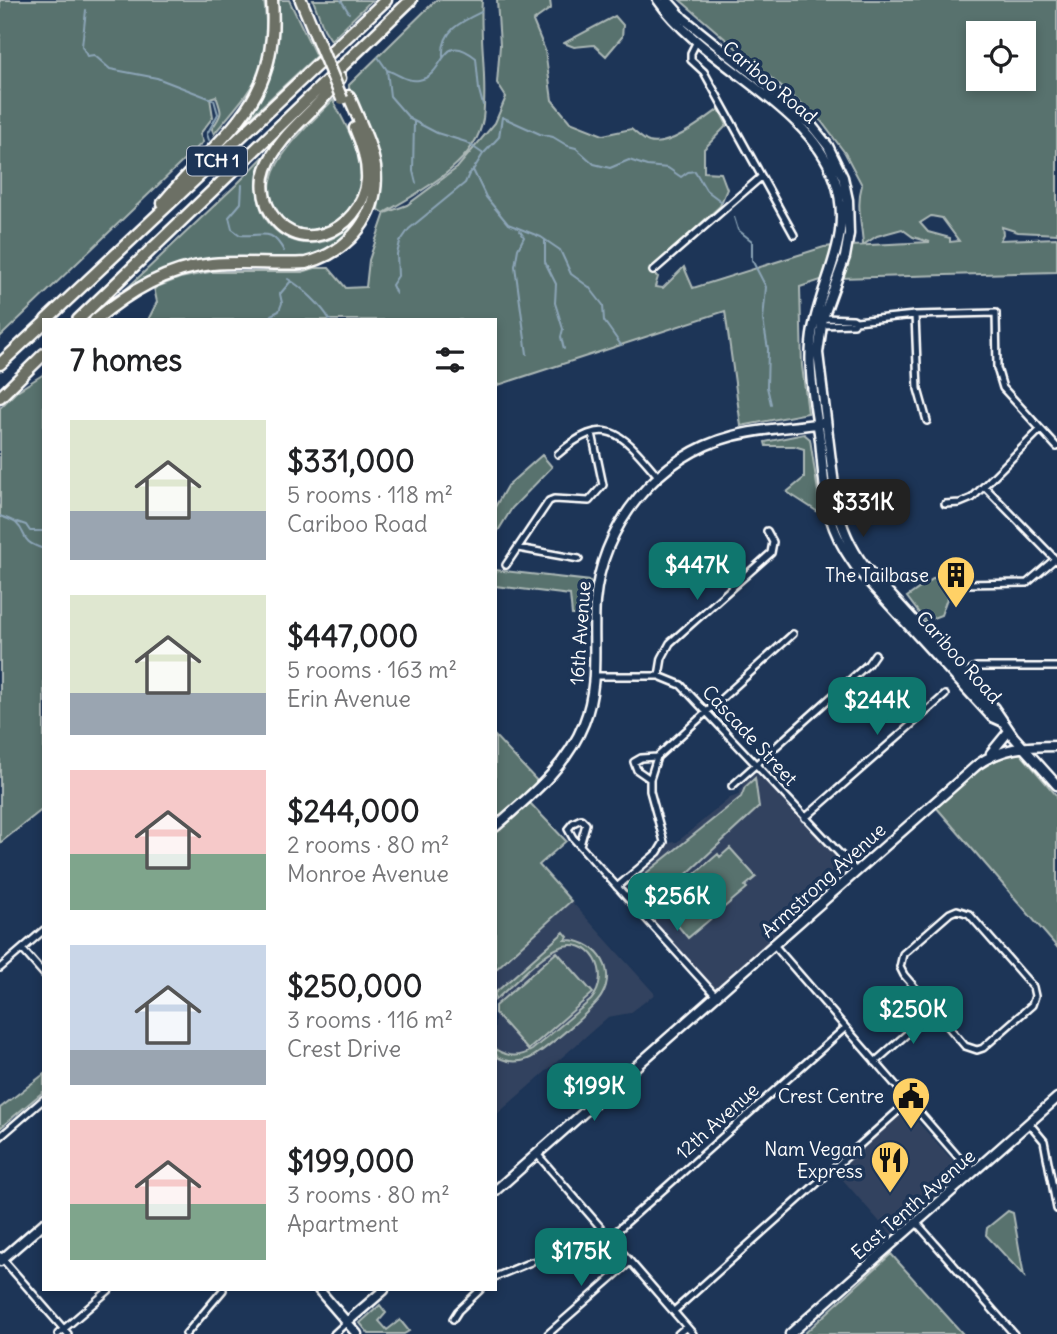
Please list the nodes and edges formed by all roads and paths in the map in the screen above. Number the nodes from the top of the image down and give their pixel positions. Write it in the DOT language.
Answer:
graph roads {
  1 [pos="272,0"];
  2 [pos="301,0"];
  3 [pos="308,0"];
  4 [pos="386,0"];
  5 [pos="411,0"];
  6 [pos="658,0"];
  7 [pos="667,0"];
  8 [pos="318,32"];
  9 [pos="700,37"];
  10 [pos="358,52"];
  11 [pos="346,97"];
  12 [pos="761,177"];
  13 [pos="142,230"];
  14 [pos="794,235"];
  15 [pos="653,271"];
  16 [pos="915,315"];
  17 [pos="48,318"];
  18 [pos="80,318"];
  19 [pos="98,318"];
  20 [pos="819,321"];
  21 [pos="42,324"];
  22 [pos="42,356"];
  23 [pos="0,364"];
  24 [pos="42,366"];
  25 [pos="0,397"];
  26 [pos="927,421"];
  27 [pos="821,423"];
  28 [pos="1040,430"];
  29 [pos="592,433"];
  30 [pos="1057,447"];
  31 [pos="558,454"];
  32 [pos="658,476"];
  33 [pos="984,486"];
  34 [pos="945,505"];
  35 [pos="767,531"];
  36 [pos="517,548"];
  37 [pos="579,559"];
  38 [pos="1056,560"];
  39 [pos="506,565"];
  40 [pos="961,584"];
  41 [pos="793,634"];
  42 [pos="875,653"];
  43 [pos="1057,667"];
  44 [pos="963,674"];
  45 [pos="595,676"];
  46 [pos="659,676"];
  47 [pos="945,695"];
  48 [pos="706,710"];
  49 [pos="1001,721"];
  50 [pos="1009,731"];
  51 [pos="1057,746"];
  52 [pos="1023,747"];
  53 [pos="657,757"];
  54 [pos="988,757"];
  55 [pos="756,765"];
  56 [pos="650,779"];
  57 [pos="1057,785"];
  58 [pos="732,786"];
  59 [pos="805,818"];
  60 [pos="497,825"];
  61 [pos="580,845"];
  62 [pos="856,871"];
  63 [pos="617,887"];
  64 [pos="42,932"];
  65 [pos="774,945"];
  66 [pos="22,949"];
  67 [pos="0,968"];
  68 [pos="42,972"];
  69 [pos="716,996"];
  70 [pos="934,1010"];
  71 [pos="845,1028"];
  72 [pos="875,1062"];
  73 [pos="1057,1098"];
  74 [pos="42,1101"];
  75 [pos="908,1102"];
  76 [pos="1029,1123"];
  77 [pos="0,1137"];
  78 [pos="536,1154"];
  79 [pos="972,1173"];
  80 [pos="497,1189"];
  81 [pos="1057,1209"];
  82 [pos="916,1222"];
  83 [pos="42,1225"];
  84 [pos="610,1237"];
  85 [pos="1,1258"];
  86 [pos="531,1262"];
  87 [pos="630,1262"];
  88 [pos="497,1276"];
  89 [pos="108,1291"];
  90 [pos="222,1291"];
  91 [pos="320,1291"];
  92 [pos="382,1291"];
  93 [pos="479,1291"];
  94 [pos="674,1311"];
  95 [pos="453,1319"];
  96 [pos="347,1322"];
  97 [pos="686,1326"];
  98 [pos="66,1332"];
  99 [pos="58,1334"];
  100 [pos="186,1334"];
  101 [pos="334,1334"];
  102 [pos="358,1334"];
  103 [pos="548,1334"];
  104 [pos="678,1334"];
  105 [pos="693,1334"];
  106 [pos="790,1334"];
  107 [pos="1014,1334"];
  1 -- 13 [label="highway"];
  2 -- 8 [label="highway"];
  3 -- 8 [label="highway"];
  4 -- 13 [label="highway, TCH 1"];
  5 -- 10 [label="highway, TCH 1"];
  6 -- 9 [label="street, Cariboo Road"];
  7 -- 9 [label="street, Cariboo Road"];
  8 -- 11 [label="highway"];
  9 -- 12 [label="street"];
  9 -- 20 [label="street, Cariboo Road"];
  10 -- 11 [label="highway"];
  10 -- 18 [label="highway, TCH 1"];
  11 -- 19 [label="highway"];
  12 -- 14 [label="street"];
  12 -- 15 [label="street"];
  13 -- 17 [label="highway, TCH 1"];
  16 -- 20 [label="street"];
  16 -- 26 [label="street"];
  16 -- 28 [label="street"];
  20 -- 27 [label="street, Cariboo Road"];
  21 -- 23 [label="highway, TCH 1"];
  22 -- 25 [label="highway"];
  24 -- 25 [label="highway"];
  27 -- 32 [label="street, 16th Avenue"];
  27 -- 44 [label="street, Cariboo Road"];
  27 -- 49 [label="street, Cariboo Road"];
  28 -- 30 [label="street"];
  28 -- 33 [label="street"];
  29 -- 31 [label="street"];
  29 -- 32 [label="street"];
  29 -- 36 [label="street"];
  32 -- 45 [label="street, 16th Avenue"];
  33 -- 34 [label="street"];
  33 -- 38 [label="street"];
  35 -- 46 [label="street"];
  36 -- 37 [label="street"];
  36 -- 39 [label="street"];
  38 -- 40 [label="street"];
  41 -- 48 [label="street"];
  42 -- 55 [label="street"];
  43 -- 44 [label="street"];
  44 -- 49 [label="street, Cariboo Road"];
  45 -- 46 [label="street, Cascade Street"];
  45 -- 60 [label="street, 16th Avenue"];
  46 -- 48 [label="street, Cascade Street"];
  47 -- 59 [label="street"];
  48 -- 53 [label="street"];
  48 -- 55 [label="street, Cascade Street"];
  49 -- 50 [label="street, Cariboo Road"];
  50 -- 52 [label="street, Cariboo Road"];
  50 -- 54 [label="street"];
  51 -- 52 [label="street, Armstrong Avenue"];
  52 -- 54 [label="street, Armstrong Avenue"];
  52 -- 57 [label="street, Cariboo Road"];
  53 -- 56 [label="street"];
  53 -- 56 [label="street"];
  54 -- 62 [label="street, Armstrong Avenue"];
  55 -- 58 [label="street"];
  55 -- 59 [label="street, Cascade Street"];
  56 -- 63 [label="street"];
  59 -- 62 [label="street, Cascade Street"];
  61 -- 63 [label="street"];
  62 -- 65 [label="street, Armstrong Avenue"];
  63 -- 69 [label="street"];
  64 -- 66 [label="street"];
  65 -- 69 [label="street, Armstrong Avenue"];
  65 -- 71 [label="street"];
  66 -- 67 [label="street"];
  66 -- 68 [label="street"];
  69 -- 78 [label="street, Armstrong Avenue"];
  70 -- 70 [label="street"];
  70 -- 72 [label="street"];
  71 -- 72 [label="street"];
  71 -- 84 [label="street, 12th Avenue"];
  72 -- 75 [label="street"];
  73 -- 76 [label="street, East Tenth Avenue"];
  74 -- 77 [label="street"];
  75 -- 79 [label="street"];
  75 -- 94 [label="street"];
  76 -- 79 [label="street, East Tenth Avenue"];
  76 -- 81 [label="street"];
  78 -- 80 [label="street, Armstrong Avenue"];
  78 -- 84 [label="street"];
  79 -- 82 [label="street, East Tenth Avenue"];
  82 -- 106 [label="street, East Tenth Avenue"];
  82 -- 107 [label="street"];
  83 -- 85 [label="street"];
  84 -- 87 [label="street"];
  85 -- 98 [label="street"];
  86 -- 88 [label="street"];
  87 -- 94 [label="street"];
  87 -- 103 [label="street"];
  89 -- 98 [label="street"];
  90 -- 100 [label="street"];
  91 -- 96 [label="street"];
  92 -- 96 [label="street"];
  93 -- 95 [label="street"];
  94 -- 97 [label="street"];
  96 -- 101 [label="street"];
  96 -- 102 [label="street"];
  97 -- 104 [label="street"];
  97 -- 105 [label="street"];
  98 -- 99 [label="street"];
}
